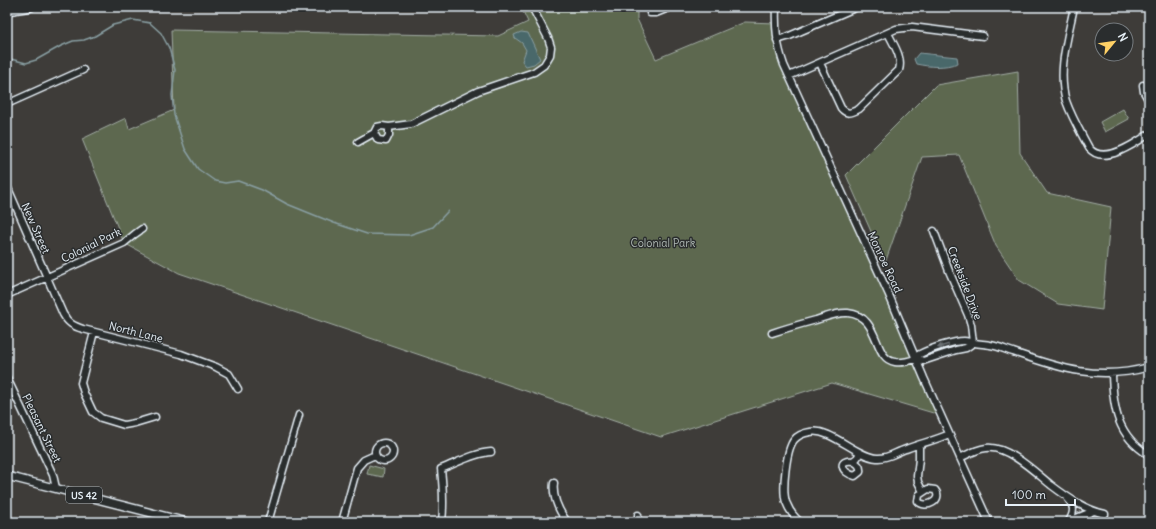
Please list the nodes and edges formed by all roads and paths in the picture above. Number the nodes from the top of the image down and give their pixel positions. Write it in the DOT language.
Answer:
graph roads {
  1 [pos="31,7"];
  2 [pos="532,7"];
  3 [pos="672,7"];
  4 [pos="776,7"];
  5 [pos="857,7"];
  6 [pos="1074,7"];
  7 [pos="7,11"];
  8 [pos="650,13"];
  9 [pos="888,33"];
  10 [pos="982,36"];
  11 [pos="777,40"];
  12 [pos="820,63"];
  13 [pos="83,70"];
  14 [pos="789,76"];
  15 [pos="1143,85"];
  16 [pos="1149,101"];
  17 [pos="7,104"];
  18 [pos="389,127"];
  19 [pos="374,133"];
  20 [pos="1149,134"];
  21 [pos="358,142"];
  22 [pos="7,186"];
  23 [pos="10,199"];
  24 [pos="142,229"];
  25 [pos="934,230"];
  26 [pos="48,277"];
  27 [pos="7,295"];
  28 [pos="94,332"];
  29 [pos="772,333"];
  30 [pos="973,343"];
  31 [pos="916,358"];
  32 [pos="1149,367"];
  33 [pos="1112,374"];
  34 [pos="7,378"];
  35 [pos="9,387"];
  36 [pos="238,389"];
  37 [pos="298,415"];
  38 [pos="155,417"];
  39 [pos="949,434"];
  40 [pos="919,445"];
  41 [pos="491,452"];
  42 [pos="860,452"];
  43 [pos="375,455"];
  44 [pos="1149,455"];
  45 [pos="960,458"];
  46 [pos="853,461"];
  47 [pos="7,476"];
  48 [pos="554,483"];
  49 [pos="56,488"];
  50 [pos="923,492"];
  51 [pos="1065,495"];
  52 [pos="1094,511"];
  53 [pos="1105,514"];
  54 [pos="638,515"];
  55 [pos="179,521"];
  56 [pos="187,522"];
  57 [pos="268,522"];
  58 [pos="342,522"];
  59 [pos="442,522"];
  60 [pos="567,522"];
  61 [pos="638,522"];
  62 [pos="800,522"];
  63 [pos="989,522"];
  64 [pos="1069,522"];
  1 -- 7 [label="main road"];
  2 -- 18 [label="street"];
  3 -- 8 [label="street"];
  4 -- 11 [label="street, Monroe Road"];
  5 -- 11 [label="street"];
  6 -- 20 [label="street"];
  9 -- 10 [label="street"];
  9 -- 12 [label="street"];
  9 -- 12 [label="street"];
  11 -- 14 [label="street, Monroe Road"];
  12 -- 14 [label="street"];
  13 -- 17 [label="street"];
  14 -- 31 [label="street, Monroe Road"];
  15 -- 16 [label="street"];
  18 -- 19 [label="street"];
  18 -- 19 [label="street"];
  19 -- 21 [label="street"];
  22 -- 23 [label="street, New Street"];
  23 -- 26 [label="street, New Street"];
  24 -- 26 [label="street, Colonial Park"];
  25 -- 30 [label="street, Creekside Drive"];
  26 -- 27 [label="street, Colonial Park"];
  26 -- 28 [label="street, North Lane"];
  28 -- 36 [label="street, North Lane"];
  28 -- 38 [label="street"];
  29 -- 31 [label="street"];
  30 -- 31 [label="street"];
  30 -- 33 [label="street"];
  31 -- 39 [label="street, Monroe Road"];
  32 -- 33 [label="street"];
  33 -- 44 [label="street"];
  34 -- 35 [label="street, Pleasant Street"];
  35 -- 49 [label="street, Pleasant Street"];
  37 -- 57 [label="street"];
  39 -- 40 [label="street"];
  39 -- 45 [label="street, Monroe Road"];
  40 -- 42 [label="street"];
  40 -- 50 [label="street"];
  41 -- 59 [label="street"];
  42 -- 46 [label="street"];
  42 -- 62 [label="street"];
  43 -- 58 [label="street"];
  45 -- 51 [label="street"];
  45 -- 63 [label="street, Monroe Road"];
  47 -- 49 [label="main road, US 42"];
  48 -- 60 [label="street"];
  49 -- 55 [label="main road, US 42"];
  51 -- 52 [label="street"];
  51 -- 64 [label="street"];
  52 -- 53 [label="street"];
  52 -- 64 [label="street"];
  54 -- 61 [label="street"];
  55 -- 56 [label="main road, US 42"];
}
